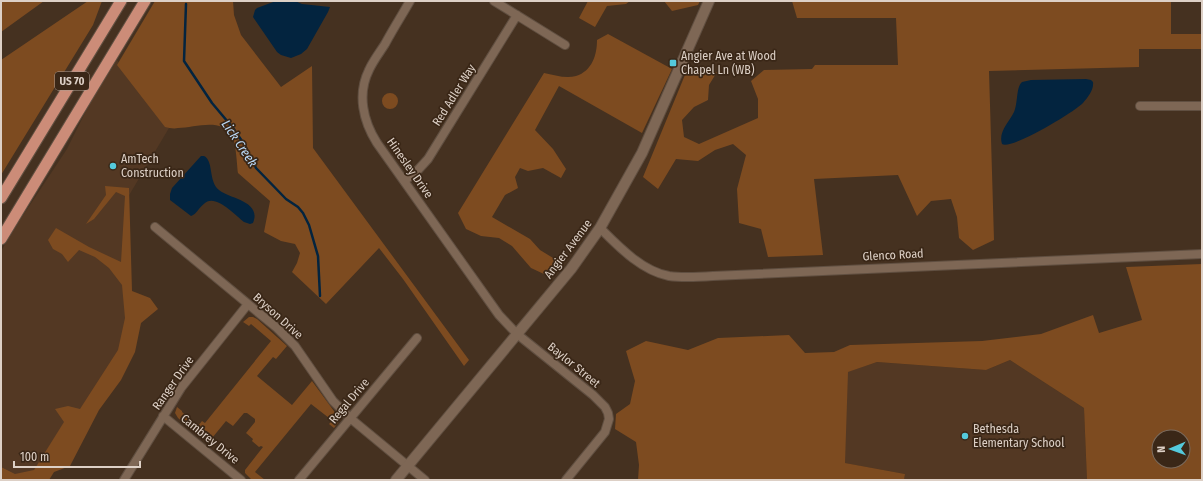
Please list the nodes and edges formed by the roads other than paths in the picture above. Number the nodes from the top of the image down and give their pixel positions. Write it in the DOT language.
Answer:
graph roads {
  1 [pos="121,1"];
  2 [pos="145,1"];
  3 [pos="410,1"];
  4 [pos="494,1"];
  5 [pos="709,1"];
  6 [pos="517,15"];
  7 [pos="565,44"];
  8 [pos="1140,106"];
  9 [pos="1202,106"];
  10 [pos="404,181"];
  11 [pos="1,198"];
  12 [pos="155,227"];
  13 [pos="600,228"];
  14 [pos="1,239"];
  15 [pos="1202,254"];
  16 [pos="248,304"];
  17 [pos="517,334"];
  18 [pos="418,338"];
  19 [pos="163,416"];
  20 [pos="350,418"];
  21 [pos="408,466"];
  22 [pos="124,480"];
  23 [pos="241,480"];
  24 [pos="299,480"];
  25 [pos="396,480"];
  26 [pos="425,480"];
  27 [pos="566,480"];
  1 -- 11 [label="highway, US 70"];
  2 -- 14 [label="highway, US 70"];
  3 -- 10 [label="street, Hinesley Drive"];
  4 -- 6 [label="street"];
  5 -- 13 [label="street, Angier Avenue"];
  6 -- 7 [label="street"];
  6 -- 10 [label="street, Red Adler Way"];
  8 -- 9 [label="street"];
  10 -- 17 [label="street, Hinesley Drive"];
  12 -- 16 [label="street, Bryson Drive"];
  13 -- 15 [label="street, Glenco Road"];
  13 -- 17 [label="street, Angier Avenue"];
  16 -- 19 [label="street, Ranger Drive"];
  16 -- 20 [label="street, Bryson Drive"];
  17 -- 21 [label="street, Angier Avenue"];
  17 -- 27 [label="street, Baylor Street"];
  18 -- 20 [label="street, Regal Drive"];
  19 -- 22 [label="street, Ranger Drive"];
  19 -- 23 [label="street, Cambrey Drive"];
  20 -- 21 [label="street, Bryson Drive"];
  20 -- 24 [label="street, Regal Drive"];
  21 -- 25 [label="street, Angier Avenue"];
  21 -- 26 [label="street, Bryson Drive"];
}
